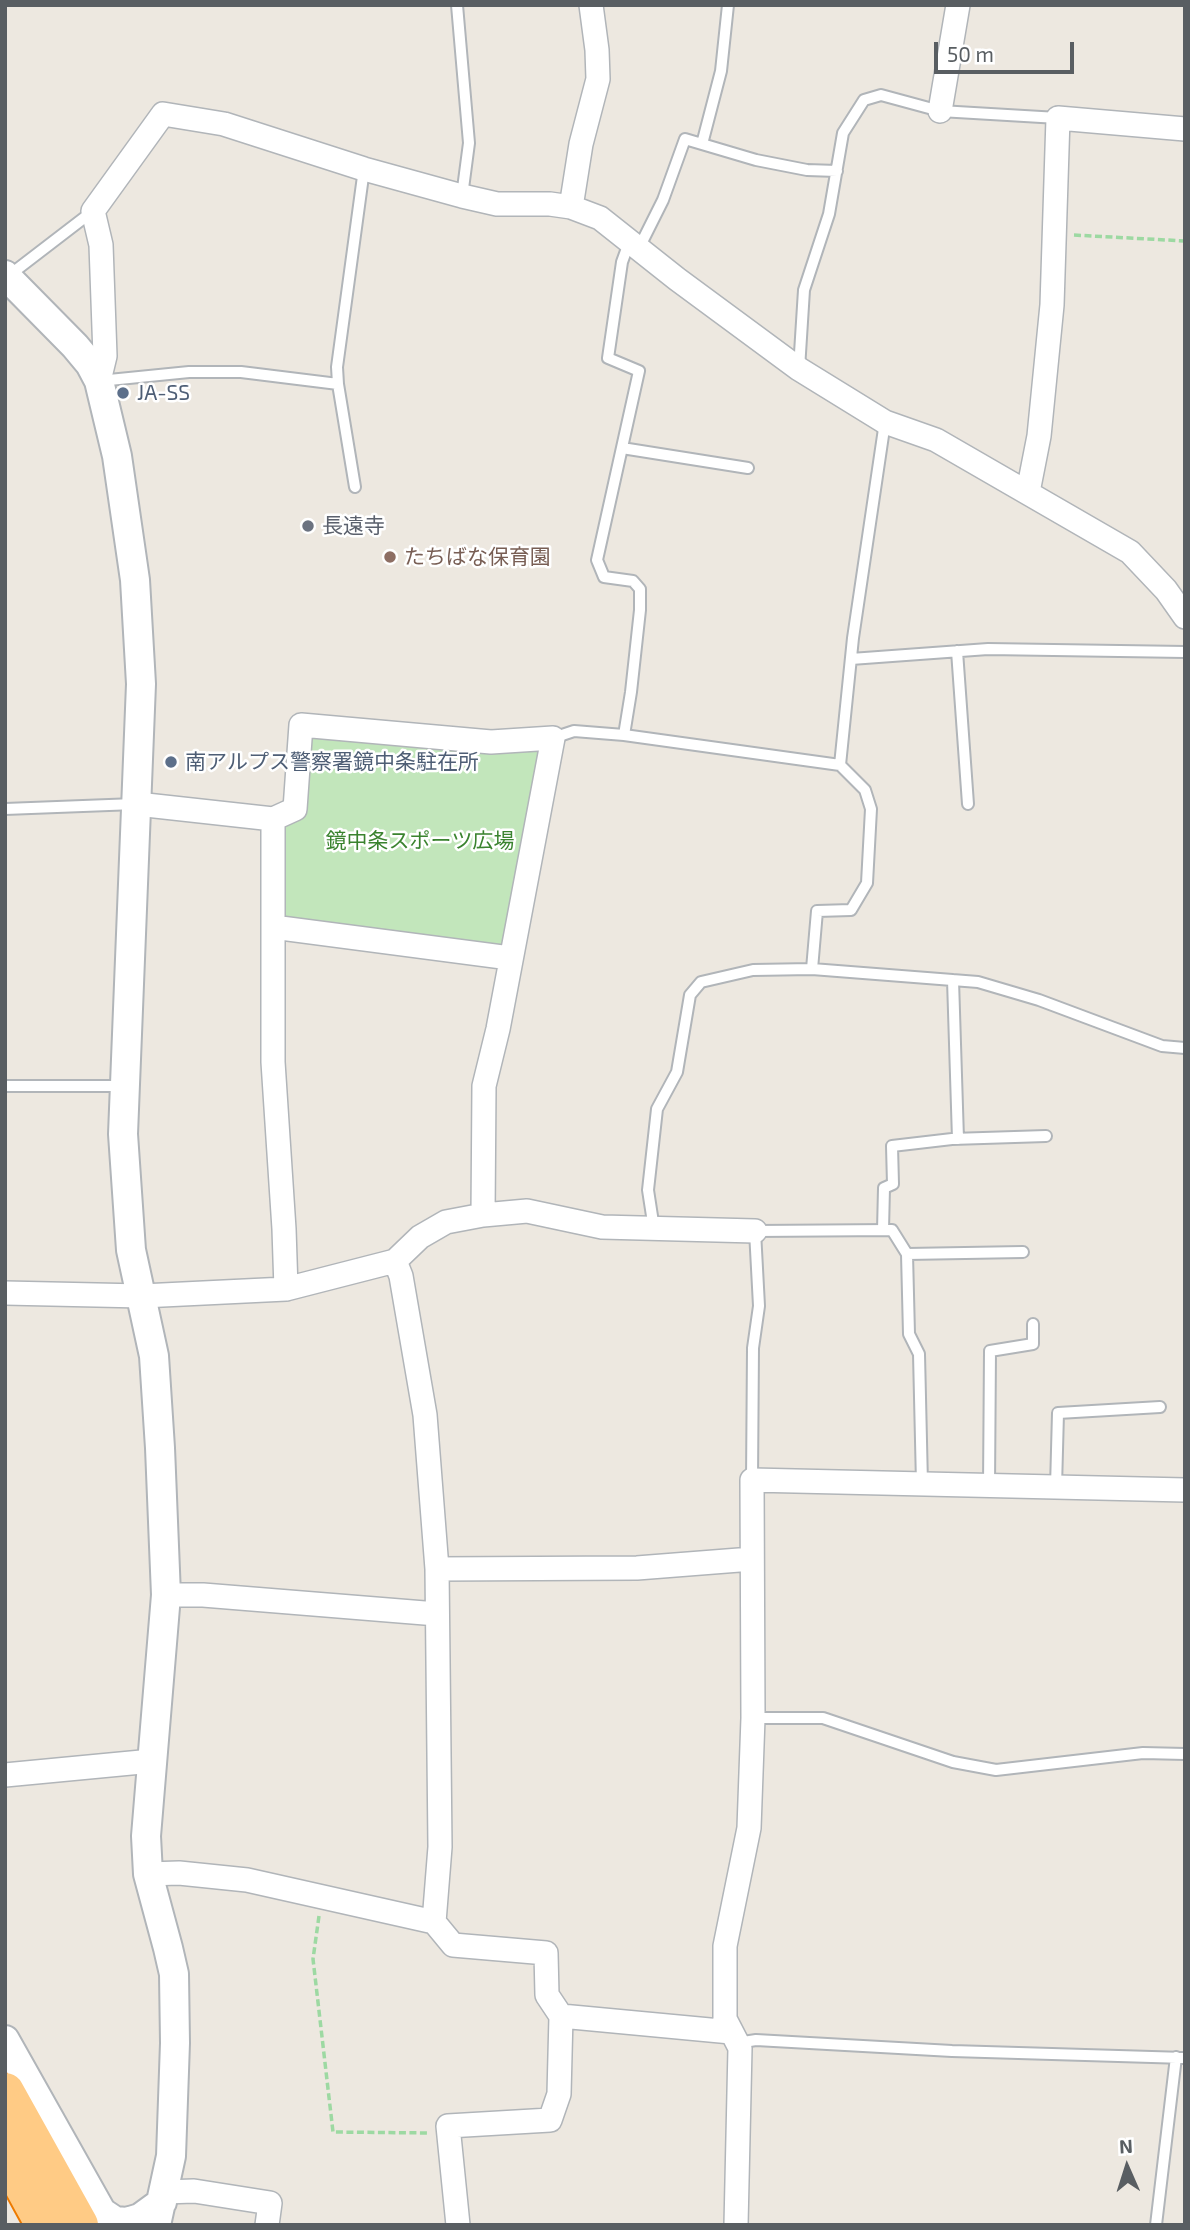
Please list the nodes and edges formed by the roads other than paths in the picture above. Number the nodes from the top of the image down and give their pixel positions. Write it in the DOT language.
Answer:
graph roads {
  1 [pos="457,5"];
  2 [pos="590,5"];
  3 [pos="728,5"];
  4 [pos="958,5"];
  5 [pos="940,111"];
  6 [pos="1058,118"];
  7 [pos="1185,129"];
  8 [pos="702,144"];
  9 [pos="364,169"];
  10 [pos="837,171"];
  11 [pos="462,196"];
  12 [pos="571,207"];
  13 [pos="93,211"];
  14 [pos="635,244"];
  15 [pos="6,276"];
  16 [pos="799,369"];
  17 [pos="99,381"];
  18 [pos="338,384"];
  19 [pos="886,422"];
  20 [pos="622,448"];
  21 [pos="748,468"];
  22 [pos="355,487"];
  23 [pos="1028,492"];
  24 [pos="1185,617"];
  25 [pos="957,651"];
  26 [pos="1185,652"];
  27 [pos="851,659"];
  28 [pos="624,735"];
  29 [pos="553,738"];
  30 [pos="840,765"];
  31 [pos="137,804"];
  32 [pos="968,804"];
  33 [pos="5,809"];
  34 [pos="273,819"];
  35 [pos="273,927"];
  36 [pos="510,958"];
  37 [pos="811,968"];
  38 [pos="953,980"];
  39 [pos="1185,1048"];
  40 [pos="5,1086"];
  41 [pos="125,1086"];
  42 [pos="1046,1136"];
  43 [pos="958,1139"];
  44 [pos="483,1214"];
  45 [pos="654,1230"];
  46 [pos="884,1230"];
  47 [pos="755,1231"];
  48 [pos="1023,1252"];
  49 [pos="907,1254"];
  50 [pos="395,1261"];
  51 [pos="286,1289"];
  52 [pos="5,1293"];
  53 [pos="142,1296"];
  54 [pos="1033,1324"];
  55 [pos="1160,1407"];
  56 [pos="752,1480"];
  57 [pos="922,1484"];
  58 [pos="989,1486"];
  59 [pos="1056,1487"];
  60 [pos="1185,1490"];
  61 [pos="752,1559"];
  62 [pos="438,1569"];
  63 [pos="166,1595"];
  64 [pos="437,1614"];
  65 [pos="753,1718"];
  66 [pos="1185,1754"];
  67 [pos="152,1761"];
  68 [pos="5,1775"];
  69 [pos="148,1874"];
  70 [pos="434,1922"];
  71 [pos="561,2016"];
  72 [pos="734,2037"];
  73 [pos="5,2040"];
  74 [pos="1181,2058"];
  75 [pos="5,2092"];
  76 [pos="5,2152"];
  77 [pos="5,2189"];
  78 [pos="161,2206"];
  79 [pos="96,2220"];
  80 [pos="25,2225"];
  81 [pos="46,2225"];
  82 [pos="267,2225"];
  83 [pos="458,2225"];
  84 [pos="736,2225"];
  85 [pos="1156,2225"];
  1 -- 11 [label="lane"];
  2 -- 12 [label="street"];
  3 -- 8 [label="lane"];
  4 -- 5 [label="street"];
  5 -- 6 [label="lane"];
  5 -- 10 [label="lane"];
  6 -- 7 [label="street"];
  6 -- 23 [label="street"];
  8 -- 10 [label="lane"];
  8 -- 14 [label="lane"];
  9 -- 11 [label="street"];
  9 -- 13 [label="street"];
  9 -- 18 [label="lane"];
  10 -- 16 [label="lane"];
  11 -- 12 [label="street"];
  12 -- 14 [label="street"];
  13 -- 15 [label="lane"];
  13 -- 17 [label="street"];
  14 -- 16 [label="street"];
  14 -- 20 [label="lane"];
  15 -- 17 [label="street"];
  16 -- 19 [label="street"];
  17 -- 18 [label="lane"];
  17 -- 31 [label="street"];
  18 -- 22 [label="lane"];
  19 -- 23 [label="street"];
  19 -- 27 [label="lane"];
  20 -- 21 [label="lane"];
  20 -- 28 [label="lane"];
  23 -- 24 [label="street"];
  25 -- 26 [label="lane"];
  25 -- 27 [label="lane"];
  25 -- 32 [label="lane"];
  27 -- 30 [label="lane"];
  28 -- 29 [label="lane"];
  28 -- 30 [label="lane"];
  29 -- 34 [label="street"];
  29 -- 36 [label="street"];
  30 -- 37 [label="lane"];
  31 -- 33 [label="lane"];
  31 -- 34 [label="street"];
  31 -- 41 [label="street"];
  34 -- 35 [label="street"];
  35 -- 36 [label="street"];
  35 -- 51 [label="street"];
  36 -- 44 [label="street"];
  37 -- 38 [label="lane"];
  37 -- 45 [label="lane"];
  38 -- 39 [label="lane"];
  38 -- 43 [label="lane"];
  40 -- 41 [label="lane"];
  41 -- 53 [label="street"];
  42 -- 43 [label="lane"];
  43 -- 46 [label="lane"];
  44 -- 45 [label="street"];
  44 -- 50 [label="street"];
  45 -- 47 [label="street"];
  46 -- 47 [label="lane"];
  46 -- 49 [label="lane"];
  47 -- 56 [label="lane"];
  48 -- 49 [label="lane"];
  49 -- 57 [label="lane"];
  50 -- 51 [label="street"];
  50 -- 62 [label="street"];
  51 -- 53 [label="street"];
  52 -- 53 [label="street"];
  53 -- 63 [label="street"];
  54 -- 58 [label="lane"];
  55 -- 59 [label="lane"];
  56 -- 57 [label="street"];
  56 -- 61 [label="street"];
  57 -- 58 [label="street"];
  58 -- 59 [label="street"];
  59 -- 60 [label="street"];
  61 -- 62 [label="street"];
  61 -- 65 [label="street"];
  62 -- 64 [label="street"];
  63 -- 64 [label="street"];
  63 -- 67 [label="street"];
  64 -- 70 [label="street"];
  65 -- 66 [label="lane"];
  65 -- 72 [label="street"];
  67 -- 68 [label="street"];
  67 -- 69 [label="street"];
  69 -- 70 [label="street"];
  69 -- 78 [label="street"];
  70 -- 71 [label="street"];
  71 -- 72 [label="street"];
  71 -- 83 [label="street"];
  72 -- 74 [label="lane"];
  72 -- 84 [label="street"];
  73 -- 79 [label="street"];
  74 -- 85 [label="lane"];
  75 -- 79 [label="highway"];
  76 -- 81 [label="highway"];
  77 -- 80 [label="street"];
  78 -- 79 [label="street"];
  78 -- 82 [label="street"];
}
